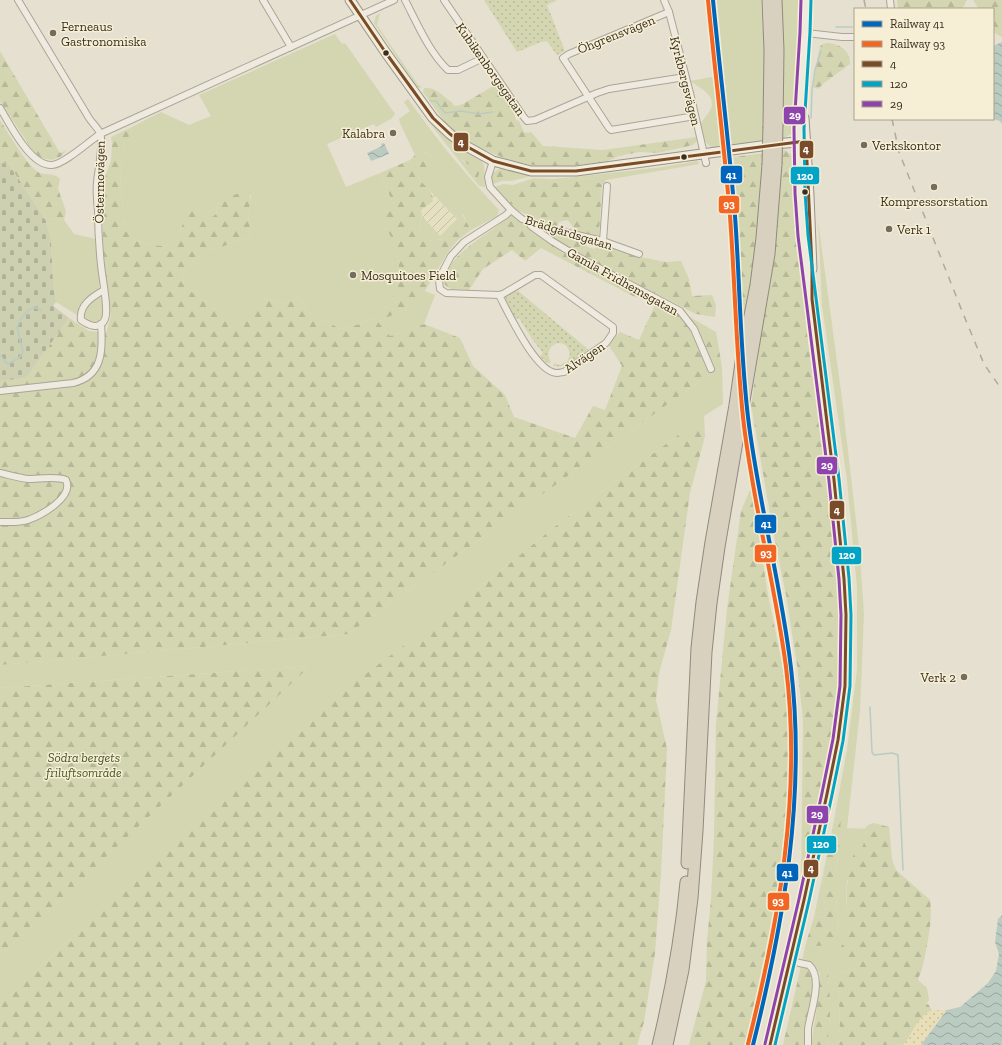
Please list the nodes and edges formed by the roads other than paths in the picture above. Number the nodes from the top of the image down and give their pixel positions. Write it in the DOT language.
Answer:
graph roads {
  1 [pos="18,0"];
  2 [pos="263,0"];
  3 [pos="350,0"];
  4 [pos="394,0"];
  5 [pos="405,0"];
  6 [pos="444,0"];
  7 [pos="664,0"];
  8 [pos="768,0"];
  9 [pos="776,0"];
  10 [pos="806,0"];
  11 [pos="812,0"];
  12 [pos="669,12"];
  13 [pos="361,15"];
  14 [pos="809,33"];
  15 [pos="854,37"];
  16 [pos="291,47"];
  17 [pos="482,58"];
  18 [pos="685,77"];
  19 [pos="588,97"];
  20 [pos="0,108"];
  21 [pos="695,116"];
  22 [pos="773,126"];
  23 [pos="100,134"];
  24 [pos="803,141"];
  25 [pos="704,153"];
  26 [pos="493,161"];
  27 [pos="706,163"];
  28 [pos="607,186"];
  29 [pos="511,210"];
  30 [pos="531,226"];
  31 [pos="603,241"];
  32 [pos="639,254"];
  33 [pos="104,290"];
  34 [pos="499,295"];
  35 [pos="102,324"];
  36 [pos="711,369"];
  37 [pos="0,391"];
  38 [pos="0,473"];
  39 [pos="0,522"];
  40 [pos="790,961"];
  41 [pos="660,1045"];
  42 [pos="770,1045"];
  43 [pos="808,1045"];
  1 -- 23 [label="street, Östermovägen"];
  2 -- 16 [label="street"];
  3 -- 13 [label="main road"];
  4 -- 13 [label="street"];
  5 -- 17 [label="street"];
  6 -- 17 [label="street, Kubikenborgsgatan"];
  7 -- 12 [label="street, Kyrkbergsvägen"];
  8 -- 22 [label="highway"];
  9 -- 22 [label="highway"];
  10 -- 14 [label="main road"];
  11 -- 14 [label="main road"];
  12 -- 18 [label="street, Kyrkbergsvägen"];
  12 -- 19 [label="street, Öhgrensvägen"];
  13 -- 16 [label="street"];
  13 -- 26 [label="main road"];
  14 -- 15 [label="street"];
  14 -- 24 [label="main road"];
  16 -- 23 [label="street"];
  17 -- 19 [label="street, Kubikenborgsgatan"];
  18 -- 19 [label="street, Kubikenborgsgatan"];
  18 -- 21 [label="street, Kyrkbergsvägen"];
  19 -- 21 [label="street"];
  20 -- 23 [label="street"];
  21 -- 25 [label="street, Kyrkbergsvägen"];
  22 -- 41 [label="highway, bridge"];
  23 -- 33 [label="street, Östermovägen"];
  24 -- 25 [label="main road"];
  24 -- 40 [label="main road"];
  25 -- 26 [label="main road"];
  25 -- 27 [label="street, Kyrkbergsvägen"];
  26 -- 29 [label="street, Brädgårdsgatan"];
  28 -- 31 [label="street"];
  29 -- 31 [label="street, Brädgårdsgatan"];
  29 -- 34 [label="street, Alvägen"];
  30 -- 36 [label="street, Gamla Fridhemsgatan"];
  31 -- 32 [label="street, Brädgårdsgatan"];
  33 -- 35 [label="street, Östermovägen"];
  33 -- 35 [label="street"];
  34 -- 34 [label="street, Alvägen"];
  35 -- 37 [label="street, Östermovägen"];
  38 -- 39 [label="street"];
  40 -- 42 [label="main road"];
  40 -- 43 [label="street"];
}
